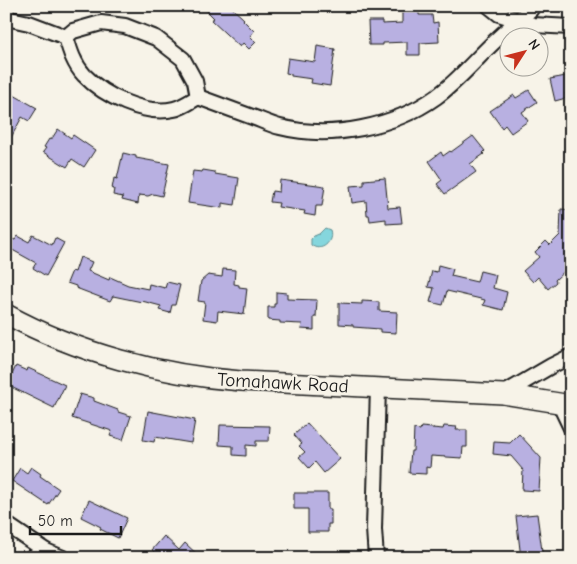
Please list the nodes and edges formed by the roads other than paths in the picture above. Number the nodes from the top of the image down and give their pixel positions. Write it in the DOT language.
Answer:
graph roads {
  1 [pos="489,6"];
  2 [pos="532,6"];
  3 [pos="6,18"];
  4 [pos="518,20"];
  5 [pos="571,27"];
  6 [pos="66,37"];
  7 [pos="198,97"];
  8 [pos="6,314"];
  9 [pos="571,356"];
  10 [pos="378,387"];
  11 [pos="503,394"];
  12 [pos="565,404"];
  13 [pos="571,428"];
  14 [pos="6,524"];
  15 [pos="46,551"];
  16 [pos="31,558"];
  17 [pos="64,558"];
  18 [pos="376,558"];
  1 -- 4 [label="street"];
  2 -- 4 [label="street"];
  3 -- 6 [label="street"];
  4 -- 5 [label="street"];
  4 -- 7 [label="street"];
  6 -- 7 [label="street"];
  6 -- 7 [label="street"];
  8 -- 10 [label="street, Tomahawk Road"];
  9 -- 11 [label="street"];
  10 -- 11 [label="street, Tomahawk Road"];
  10 -- 18 [label="street"];
  11 -- 12 [label="street, Tomahawk Road"];
  12 -- 13 [label="street"];
  14 -- 15 [label="street"];
  15 -- 16 [label="street"];
  15 -- 17 [label="street"];
}
